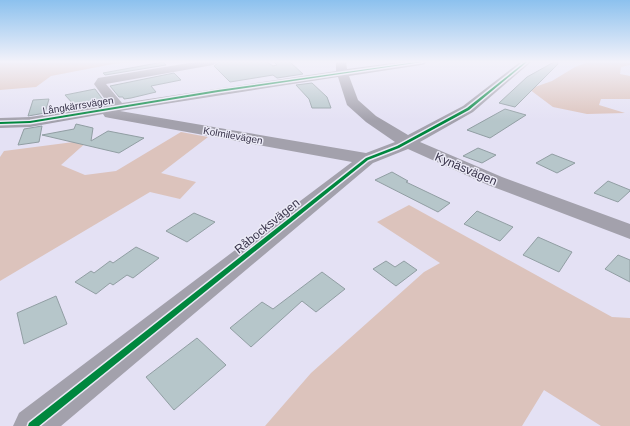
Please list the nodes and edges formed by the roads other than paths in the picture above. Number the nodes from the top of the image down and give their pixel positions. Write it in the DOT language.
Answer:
graph roads {
  1 [pos="101,82"];
  2 [pos="265,82"];
  3 [pos="345,82"];
  4 [pos="501,82"];
  5 [pos="118,108"];
  6 [pos="99,111"];
  7 [pos="0,124"];
  8 [pos="407,142"];
  9 [pos="367,159"];
  10 [pos="629,230"];
  11 [pos="32,426"];
  1 -- 5 [label="street"];
  2 -- 5 [label="street, Långkärrsvägen"];
  3 -- 8 [label="street, Kynäsvägen"];
  4 -- 8 [label="street, Råbocksvägen"];
  5 -- 6 [label="street, Långkärrsvägen"];
  6 -- 7 [label="street, Långkärrsvägen"];
  6 -- 9 [label="street, Kolmilevägen"];
  8 -- 9 [label="street, Råbocksvägen"];
  8 -- 10 [label="street, Kynäsvägen"];
  9 -- 11 [label="street, Råbocksvägen"];
}
